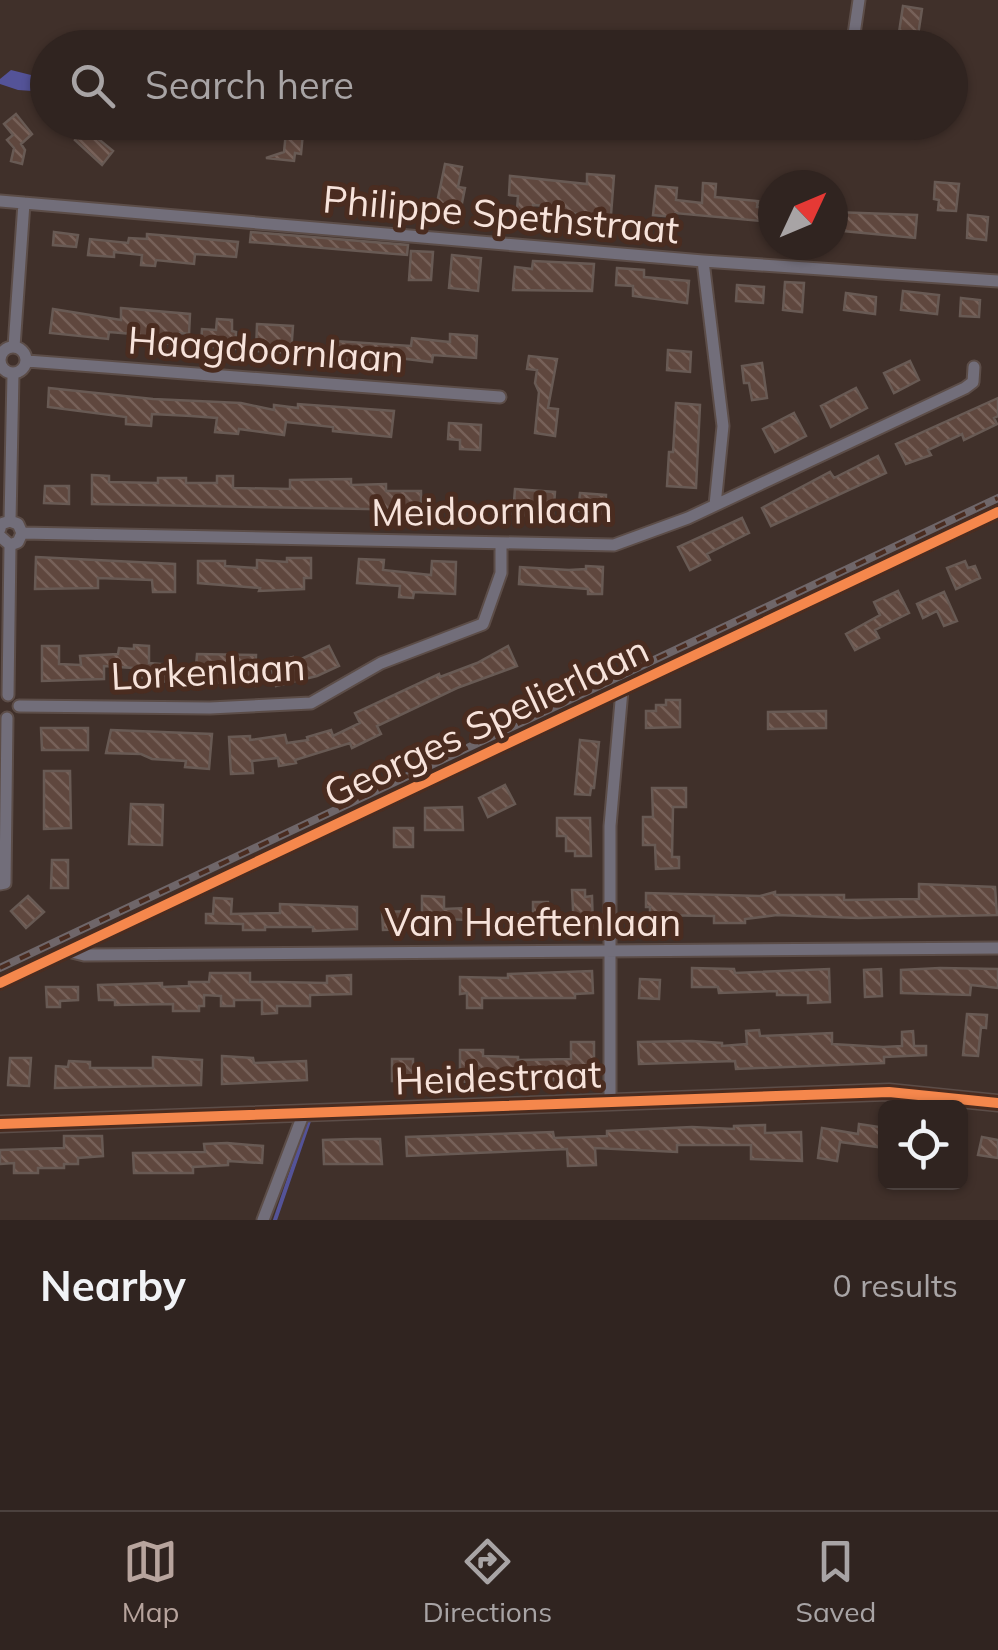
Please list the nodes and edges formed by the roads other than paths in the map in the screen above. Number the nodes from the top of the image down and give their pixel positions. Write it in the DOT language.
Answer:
graph roads {
  1 [pos="859,0"];
  2 [pos="855,30"];
  3 [pos="0,201"];
  4 [pos="24,203"];
  5 [pos="704,261"];
  6 [pos="998,281"];
  7 [pos="14,347"];
  8 [pos="0,358"];
  9 [pos="27,361"];
  10 [pos="974,367"];
  11 [pos="13,374"];
  12 [pos="500,397"];
  13 [pos="715,505"];
  14 [pos="998,512"];
  15 [pos="5,533"];
  16 [pos="500,545"];
  17 [pos="622,690"];
  18 [pos="4,696"];
  19 [pos="19,706"];
  20 [pos="4,717"];
  21 [pos="0,884"];
  22 [pos="998,948"];
  23 [pos="68,951"];
  24 [pos="612,952"];
  25 [pos="0,984"];
  26 [pos="610,1102"];
  27 [pos="998,1102"];
  28 [pos="303,1115"];
  29 [pos="0,1124"];
  30 [pos="263,1220"];
  1 -- 2 [label="street"];
  3 -- 4 [label="street, Philippe Spethstraat"];
  4 -- 5 [label="street, Philippe Spethstraat"];
  4 -- 7 [label="street"];
  5 -- 6 [label="street, Philippe Spethstraat"];
  5 -- 13 [label="street"];
  7 -- 8 [label="street"];
  7 -- 9 [label="street"];
  8 -- 11 [label="street"];
  9 -- 11 [label="street"];
  9 -- 12 [label="street, Haagdoornlaan"];
  10 -- 13 [label="street, Meidoornlaan"];
  11 -- 15 [label="street"];
  13 -- 16 [label="street, Meidoornlaan"];
  14 -- 17 [label="street, Georges Spelierlaan"];
  15 -- 16 [label="street, Meidoornlaan"];
  15 -- 18 [label="street"];
  16 -- 19 [label="street, Lorkenlaan"];
  17 -- 23 [label="street, Georges Spelierlaan"];
  17 -- 24 [label="street"];
  18 -- 19 [label="street"];
  19 -- 20 [label="street"];
  20 -- 21 [label="street"];
  22 -- 24 [label="street, Van Haeftenlaan"];
  23 -- 24 [label="street, Van Haeftenlaan"];
  23 -- 25 [label="street, Georges Spelierlaan"];
  24 -- 26 [label="street"];
  26 -- 27 [label="street, Heidestraat"];
  26 -- 28 [label="street, Heidestraat"];
  28 -- 29 [label="street, Heidestraat"];
  28 -- 30 [label="street"];
}
